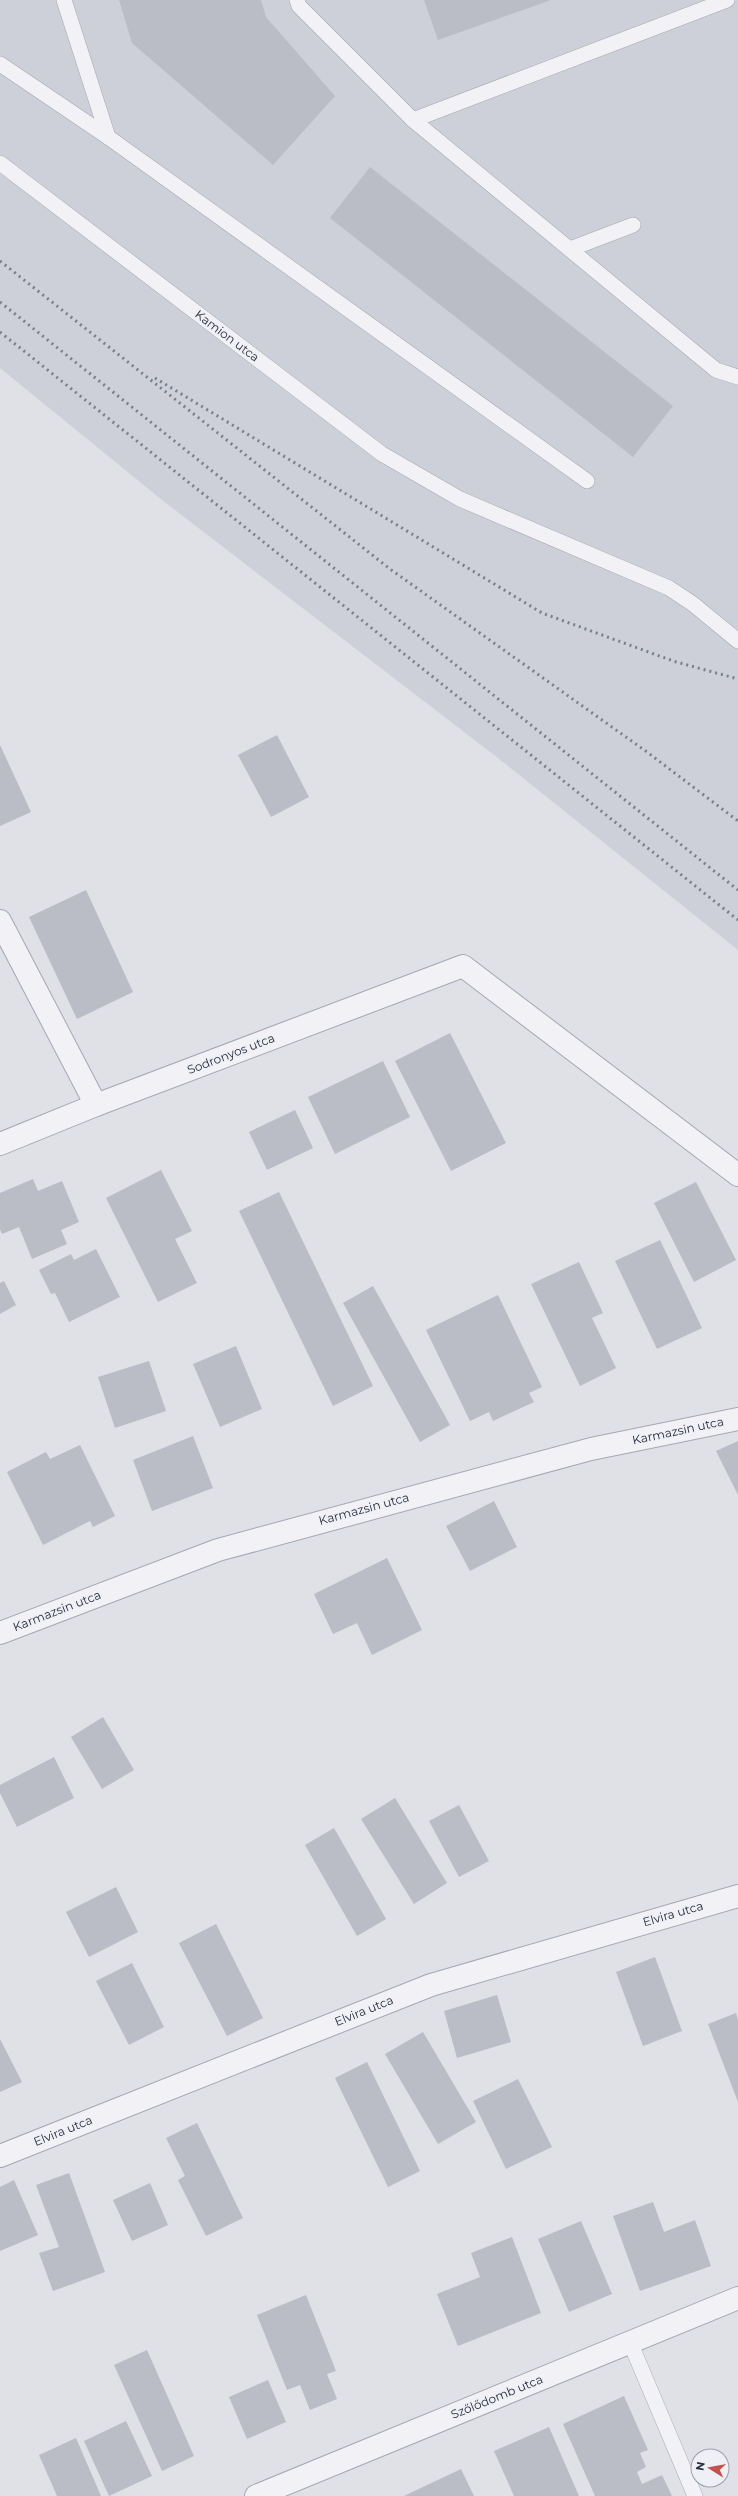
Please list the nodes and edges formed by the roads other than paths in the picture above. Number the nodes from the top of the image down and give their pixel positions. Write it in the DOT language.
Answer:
graph roads {
  1 [pos="64,0"];
  2 [pos="297,0"];
  3 [pos="727,0"];
  4 [pos="0,64"];
  5 [pos="413,120"];
  6 [pos="108,137"];
  7 [pos="0,162"];
  8 [pos="633,225"];
  9 [pos="570,249"];
  10 [pos="738,377"];
  11 [pos="587,481"];
  12 [pos="738,641"];
  13 [pos="0,921"];
  14 [pos="96,1105"];
  15 [pos="0,1144"];
  16 [pos="738,1175"];
  17 [pos="738,1419"];
  18 [pos="0,1633"];
  19 [pos="738,1896"];
  20 [pos="0,2156"];
  21 [pos="738,2298"];
  22 [pos="630,2342"];
  23 [pos="256,2496"];
  24 [pos="695,2496"];
  1 -- 6 [label="lane"];
  2 -- 5 [label="lane"];
  3 -- 5 [label="lane"];
  4 -- 6 [label="lane"];
  5 -- 9 [label="lane"];
  6 -- 11 [label="lane"];
  7 -- 12 [label="lane, Kamion utca"];
  8 -- 9 [label="lane"];
  9 -- 10 [label="lane"];
  13 -- 14 [label="street"];
  14 -- 15 [label="street, Sodronyos utca"];
  14 -- 16 [label="street, Sodronyos utca"];
  17 -- 18 [label="street, Karmazsin utca"];
  19 -- 20 [label="street, Elvira utca"];
  21 -- 22 [label="street, Szőlődomb utca"];
  22 -- 23 [label="street, Szőlődomb utca"];
  22 -- 24 [label="lane"];
}
